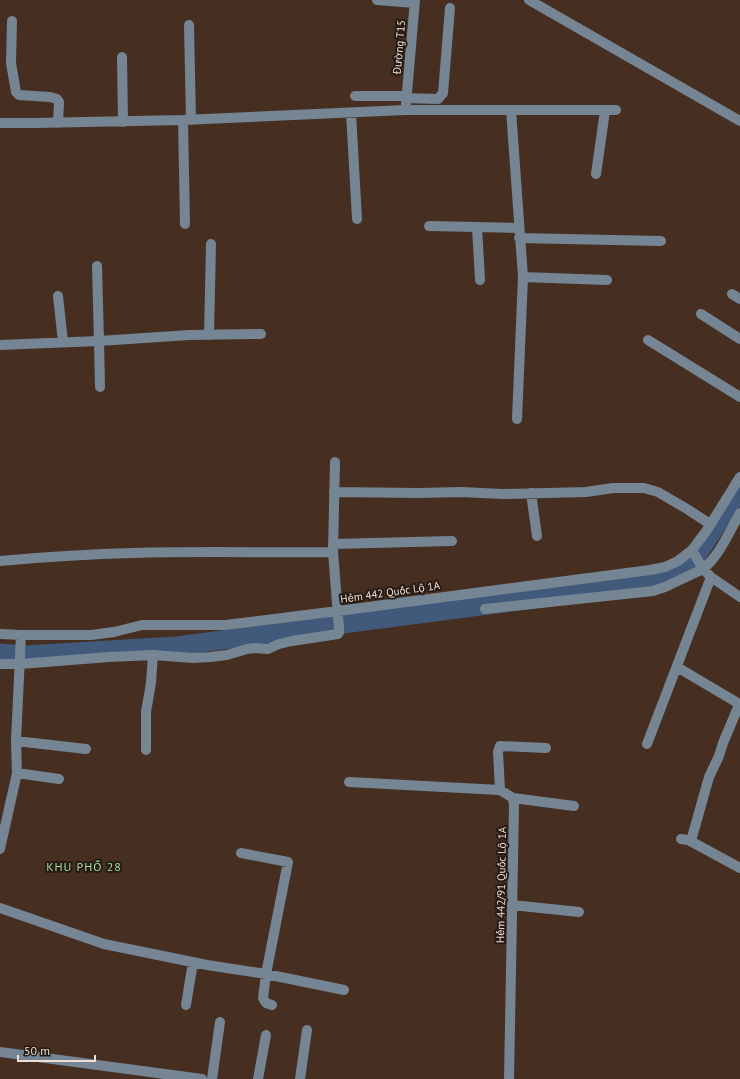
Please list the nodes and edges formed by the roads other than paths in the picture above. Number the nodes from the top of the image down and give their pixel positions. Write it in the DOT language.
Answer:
graph roads {
  1 [pos="377,0"];
  2 [pos="530,0"];
  3 [pos="415,2"];
  4 [pos="450,8"];
  5 [pos="12,21"];
  6 [pos="189,25"];
  7 [pos="122,57"];
  8 [pos="355,96"];
  9 [pos="406,97"];
  10 [pos="405,110"];
  11 [pos="511,110"];
  12 [pos="351,112"];
  13 [pos="187,120"];
  14 [pos="740,121"];
  15 [pos="123,122"];
  16 [pos="0,123"];
  17 [pos="58,123"];
  18 [pos="596,174"];
  19 [pos="357,219"];
  20 [pos="185,224"];
  21 [pos="429,226"];
  22 [pos="477,227"];
  23 [pos="519,233"];
  24 [pos="661,241"];
  25 [pos="211,244"];
  26 [pos="97,266"];
  27 [pos="522,277"];
  28 [pos="480,280"];
  29 [pos="607,280"];
  30 [pos="58,296"];
  31 [pos="701,314"];
  32 [pos="261,334"];
  33 [pos="209,335"];
  34 [pos="740,339"];
  35 [pos="648,340"];
  36 [pos="99,341"];
  37 [pos="64,342"];
  38 [pos="0,345"];
  39 [pos="100,388"];
  40 [pos="740,397"];
  41 [pos="517,419"];
  42 [pos="335,462"];
  43 [pos="740,477"];
  44 [pos="334,492"];
  45 [pos="531,493"];
  46 [pos="740,513"];
  47 [pos="710,524"];
  48 [pos="538,536"];
  49 [pos="452,541"];
  50 [pos="334,548"];
  51 [pos="694,554"];
  52 [pos="0,561"];
  53 [pos="703,569"];
  54 [pos="711,577"];
  55 [pos="740,597"];
  56 [pos="485,609"];
  57 [pos="338,613"];
  58 [pos="0,634"];
  59 [pos="21,638"];
  60 [pos="153,655"];
  61 [pos="20,661"];
  62 [pos="0,664"];
  63 [pos="677,666"];
  64 [pos="16,741"];
  65 [pos="647,744"];
  66 [pos="546,748"];
  67 [pos="86,750"];
  68 [pos="146,750"];
  69 [pos="17,773"];
  70 [pos="59,779"];
  71 [pos="350,782"];
  72 [pos="500,790"];
  73 [pos="513,798"];
  74 [pos="574,806"];
  75 [pos="0,849"];
  76 [pos="241,853"];
  77 [pos="740,868"];
  78 [pos="512,905"];
  79 [pos="0,908"];
  80 [pos="579,912"];
  81 [pos="193,962"];
  82 [pos="266,974"];
  83 [pos="344,990"];
  84 [pos="186,1005"];
  85 [pos="272,1005"];
  86 [pos="220,1022"];
  87 [pos="307,1030"];
  88 [pos="266,1035"];
  89 [pos="0,1052"];
  90 [pos="202,1079"];
  91 [pos="212,1079"];
  92 [pos="258,1079"];
  93 [pos="300,1079"];
  94 [pos="509,1079"];
  1 -- 3 [label="street"];
  2 -- 14 [label="street"];
  3 -- 9 [label="street, Đường T15"];
  4 -- 9 [label="street"];
  5 -- 17 [label="street"];
  6 -- 13 [label="street"];
  7 -- 15 [label="street"];
  8 -- 9 [label="street"];
  9 -- 10 [label="street, Đường T15"];
  10 -- 11 [label="street"];
  10 -- 12 [label="street"];
  11 -- 18 [label="street"];
  11 -- 23 [label="street"];
  12 -- 13 [label="street"];
  12 -- 19 [label="street"];
  13 -- 15 [label="street"];
  13 -- 20 [label="street"];
  15 -- 17 [label="street"];
  16 -- 17 [label="street"];
  21 -- 22 [label="street"];
  22 -- 23 [label="street"];
  22 -- 28 [label="street"];
  23 -- 24 [label="street"];
  23 -- 27 [label="street"];
  25 -- 33 [label="street"];
  26 -- 36 [label="street"];
  27 -- 29 [label="street"];
  27 -- 41 [label="street"];
  30 -- 37 [label="street"];
  31 -- 34 [label="street"];
  32 -- 33 [label="street"];
  33 -- 36 [label="street"];
  35 -- 40 [label="street"];
  36 -- 37 [label="street"];
  36 -- 39 [label="street"];
  37 -- 38 [label="street"];
  42 -- 44 [label="street"];
  43 -- 47 [label="street, Hẻm 442 Quốc Lộ 1A"];
  44 -- 45 [label="street"];
  44 -- 50 [label="street"];
  45 -- 47 [label="street"];
  45 -- 48 [label="street"];
  46 -- 53 [label="street"];
  47 -- 51 [label="street, Hẻm 442 Quốc Lộ 1A"];
  49 -- 50 [label="street"];
  50 -- 52 [label="street"];
  50 -- 57 [label="street"];
  51 -- 53 [label="street"];
  51 -- 57 [label="street, Hẻm 442 Quốc Lộ 1A"];
  53 -- 54 [label="street"];
  53 -- 56 [label="street"];
  54 -- 55 [label="street"];
  54 -- 63 [label="street"];
  57 -- 59 [label="street, Hẻm 442 Quốc Lộ 1A"];
  57 -- 60 [label="street"];
  58 -- 59 [label="street, Hẻm 442 Quốc Lộ 1A"];
  59 -- 61 [label="street"];
  60 -- 61 [label="street"];
  60 -- 68 [label="street"];
  61 -- 62 [label="street"];
  61 -- 64 [label="street"];
  63 -- 65 [label="street"];
  63 -- 77 [label="street"];
  64 -- 67 [label="street"];
  64 -- 69 [label="street"];
  66 -- 72 [label="street"];
  69 -- 70 [label="street"];
  69 -- 75 [label="street"];
  71 -- 72 [label="street"];
  72 -- 73 [label="street"];
  73 -- 74 [label="street"];
  73 -- 78 [label="street, Hẻm 442/91 Quốc Lộ 1A"];
  76 -- 82 [label="street"];
  78 -- 80 [label="street"];
  78 -- 94 [label="street, Hẻm 442/91 Quốc Lộ 1A"];
  79 -- 81 [label="street"];
  81 -- 82 [label="street"];
  81 -- 84 [label="street"];
  82 -- 83 [label="street"];
  82 -- 85 [label="street"];
  86 -- 91 [label="street"];
  87 -- 93 [label="street"];
  88 -- 92 [label="street"];
  89 -- 90 [label="street"];
}
